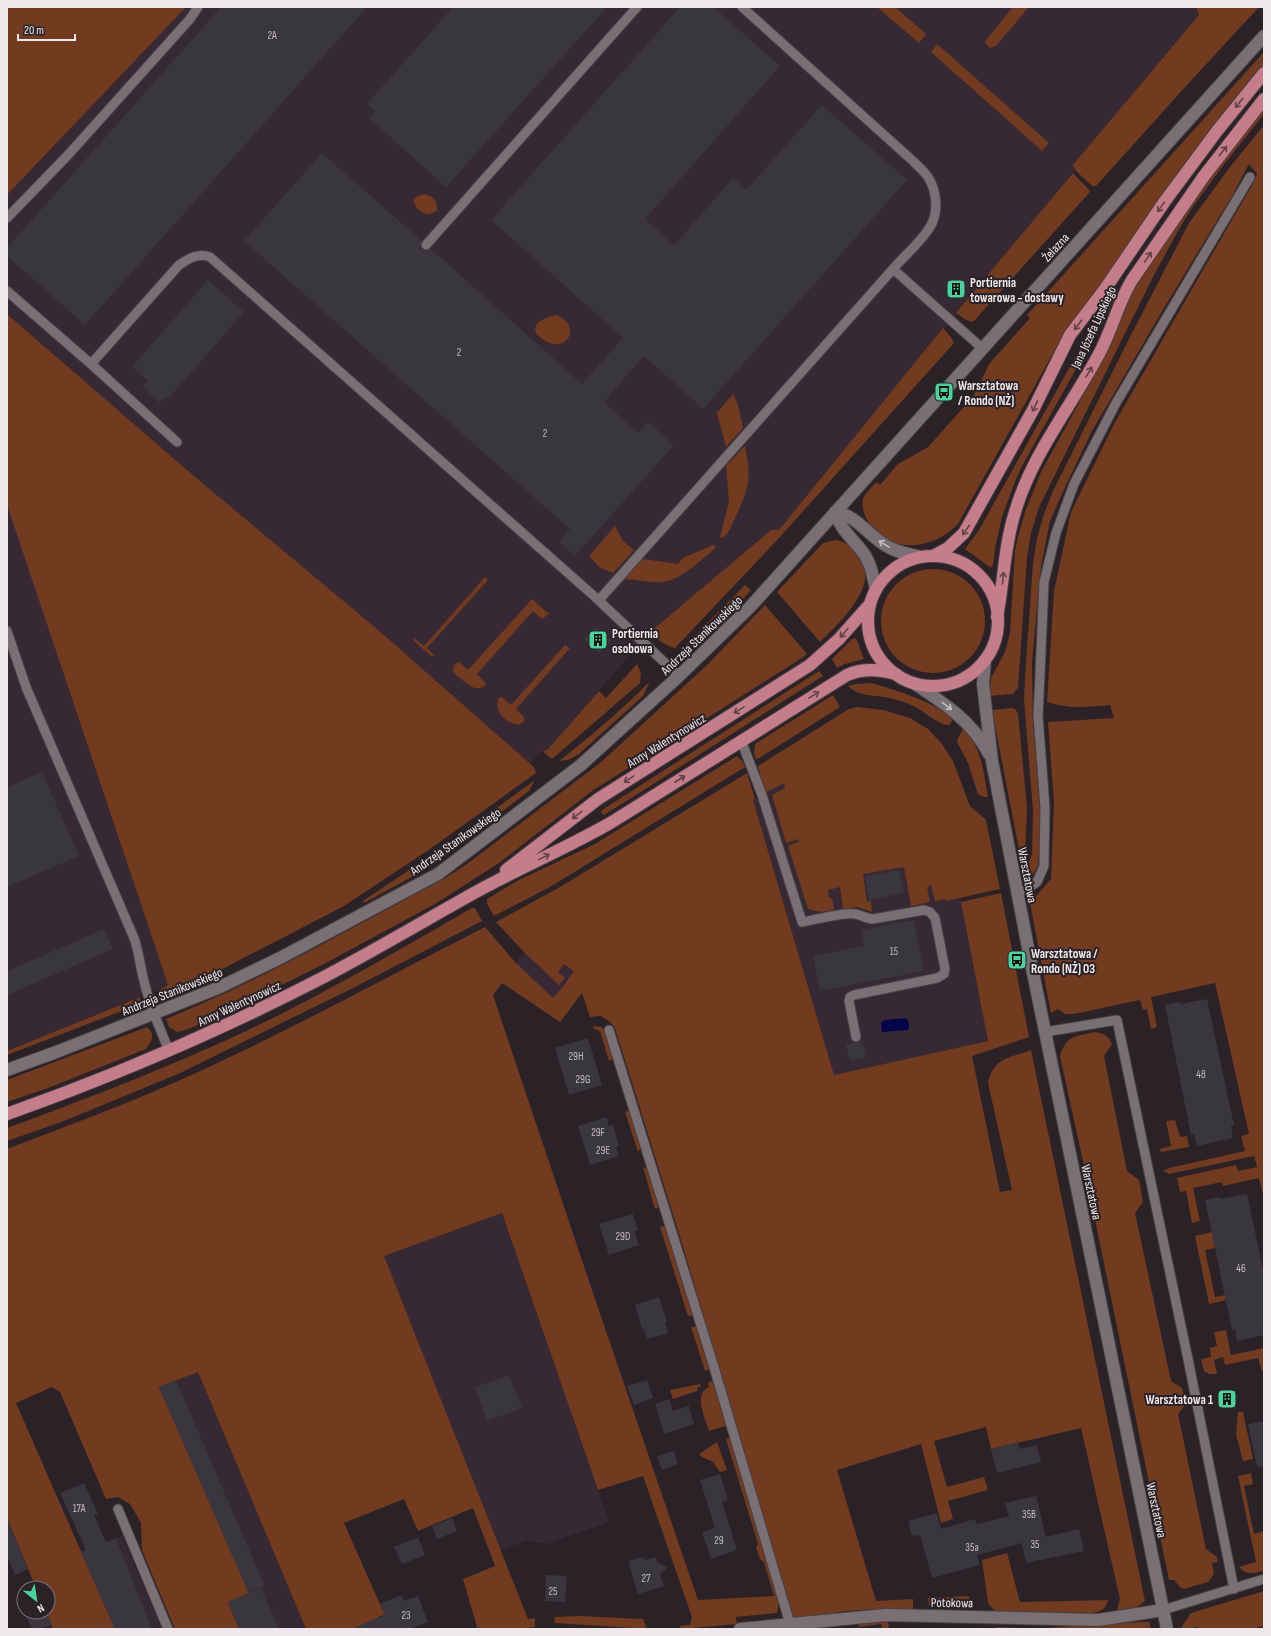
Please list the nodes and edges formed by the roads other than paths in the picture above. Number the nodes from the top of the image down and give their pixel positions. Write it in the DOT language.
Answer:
graph roads {
  1 [pos="198,7"];
  2 [pos="637,7"];
  3 [pos="742,7"];
  4 [pos="1264,36"];
  5 [pos="1264,73"];
  6 [pos="1264,99"];
  7 [pos="1250,177"];
  8 [pos="7,218"];
  9 [pos="426,245"];
  10 [pos="892,269"];
  11 [pos="7,291"];
  12 [pos="983,349"];
  13 [pos="92,364"];
  14 [pos="177,442"];
  15 [pos="835,512"];
  16 [pos="927,556"];
  17 [pos="876,590"];
  18 [pos="599,600"];
  19 [pos="870,604"];
  20 [pos="998,617"];
  21 [pos="7,631"];
  22 [pos="985,660"];
  23 [pos="896,674"];
  24 [pos="680,676"];
  25 [pos="916,684"];
  26 [pos="741,740"];
  27 [pos="992,761"];
  28 [pos="1017,893"];
  29 [pos="472,894"];
  30 [pos="154,1014"];
  31 [pos="609,1030"];
  32 [pos="1045,1032"];
  33 [pos="856,1038"];
  34 [pos="169,1051"];
  35 [pos="7,1070"];
  36 [pos="7,1114"];
  37 [pos="118,1509"];
  38 [pos="1264,1579"];
  39 [pos="1234,1589"];
  40 [pos="1163,1610"];
  41 [pos="790,1624"];
  42 [pos="168,1629"];
  43 [pos="740,1629"];
  44 [pos="1167,1629"];
  1 -- 8 [label="lane"];
  2 -- 9 [label="lane"];
  3 -- 10 [label="lane"];
  4 -- 12 [label="street, Żelazna"];
  5 -- 16 [label="main road, Jana Józefa Lipskiego, one-way"];
  20 -- 6 [label="main road, Jana Józefa Lipskiego, one-way"];
  7 -- 28 [label="lane"];
  10 -- 12 [label="lane"];
  10 -- 18 [label="lane"];
  11 -- 13 [label="lane"];
  12 -- 15 [label="street, Żelazna"];
  13 -- 14 [label="lane"];
  13 -- 18 [label="lane"];
  16 -- 15 [label="street, one-way"];
  15 -- 17 [label="street"];
  15 -- 24 [label="street, Andrzeja Stanikowskiego"];
  16 -- 17 [label="main road"];
  16 -- 20 [label="main road"];
  17 -- 19 [label="main road"];
  18 -- 24 [label="lane"];
  19 -- 23 [label="main road"];
  19 -- 29 [label="main road, Anny Walentynowicz, one-way"];
  20 -- 22 [label="main road"];
  21 -- 30 [label="lane"];
  22 -- 25 [label="main road"];
  22 -- 27 [label="street, Warsztatowa"];
  23 -- 25 [label="main road"];
  26 -- 23 [label="main road, Anny Walentynowicz, one-way"];
  24 -- 30 [label="street, Andrzeja Stanikowskiego"];
  25 -- 27 [label="street, Warsztatowa, one-way"];
  29 -- 26 [label="main road, Anny Walentynowicz, one-way"];
  26 -- 33 [label="lane"];
  27 -- 28 [label="street, Warsztatowa"];
  28 -- 32 [label="street, Warsztatowa"];
  29 -- 34 [label="main road, Anny Walentynowicz"];
  30 -- 34 [label="lane"];
  30 -- 35 [label="street, Andrzeja Stanikowskiego"];
  31 -- 41 [label="lane"];
  32 -- 39 [label="lane"];
  32 -- 40 [label="street, Warsztatowa"];
  34 -- 36 [label="main road, Anny Walentynowicz"];
  37 -- 42 [label="lane"];
  38 -- 39 [label="lane"];
  39 -- 40 [label="lane"];
  40 -- 41 [label="street, Potokowa"];
  40 -- 44 [label="street, Warsztatowa"];
  41 -- 43 [label="street, Potokowa"];
}
